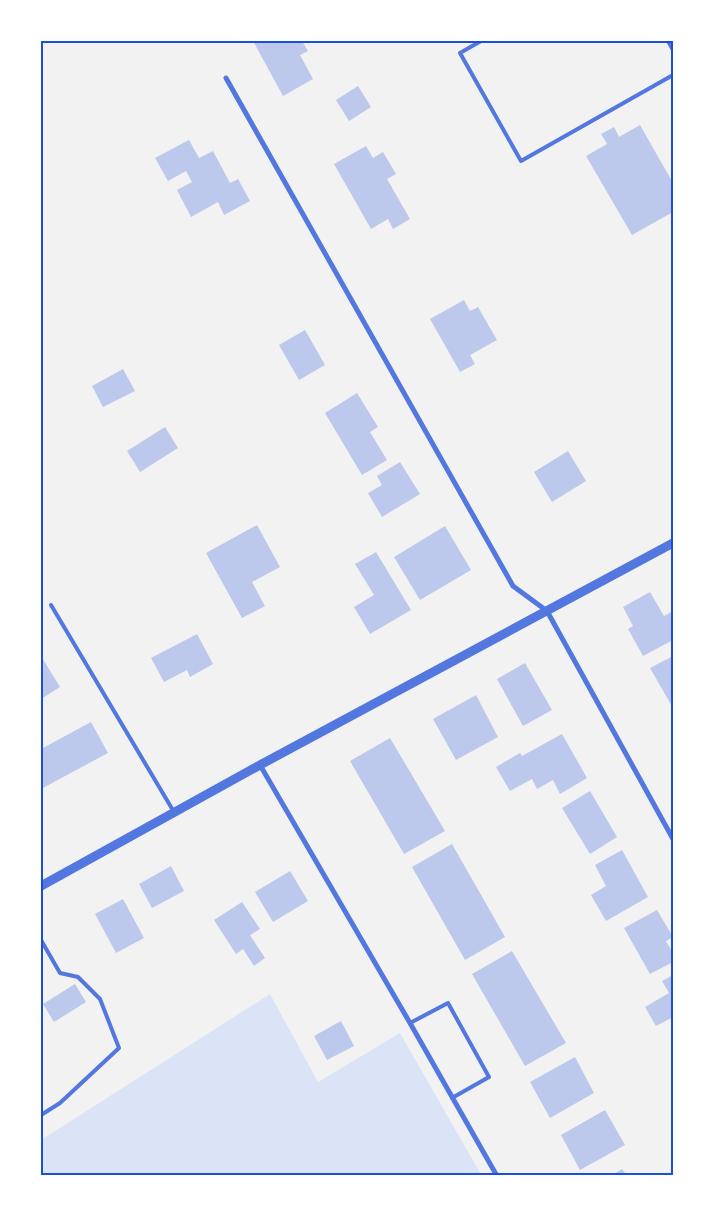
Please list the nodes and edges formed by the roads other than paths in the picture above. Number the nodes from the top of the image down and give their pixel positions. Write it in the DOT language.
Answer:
graph roads {
  1 [pos="481,41"];
  2 [pos="668,41"];
  3 [pos="673,50"];
  4 [pos="673,75"];
  5 [pos="226,78"];
  6 [pos="673,543"];
  7 [pos="51,605"];
  8 [pos="547,611"];
  9 [pos="260,765"];
  10 [pos="174,812"];
  11 [pos="673,839"];
  12 [pos="41,886"];
  13 [pos="41,940"];
  14 [pos="410,1023"];
  15 [pos="452,1098"];
  16 [pos="41,1115"];
  17 [pos="497,1176"];
  1 -- 4 [label="lane"];
  2 -- 3 [label="lane"];
  5 -- 8 [label="street"];
  6 -- 8 [label="street"];
  7 -- 10 [label="lane"];
  8 -- 9 [label="street"];
  8 -- 11 [label="street"];
  9 -- 10 [label="street"];
  9 -- 14 [label="street"];
  10 -- 12 [label="street"];
  13 -- 16 [label="lane"];
  14 -- 15 [label="street"];
  14 -- 15 [label="lane"];
  15 -- 17 [label="street"];
}
